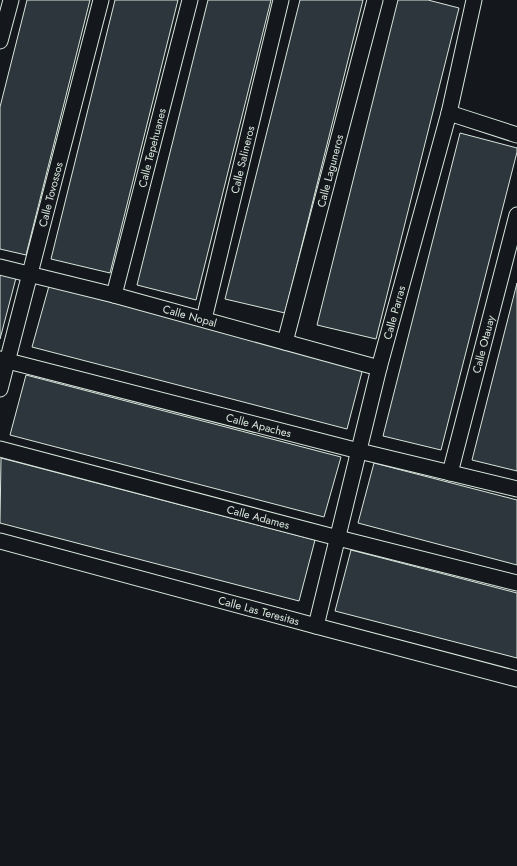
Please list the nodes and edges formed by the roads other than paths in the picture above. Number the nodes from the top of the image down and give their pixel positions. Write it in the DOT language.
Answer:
graph roads {
  1 [pos="11,0"];
  2 [pos="101,0"];
  3 [pos="190,0"];
  4 [pos="281,0"];
  5 [pos="375,0"];
  6 [pos="474,0"];
  7 [pos="0,41"];
  8 [pos="449,113"];
  9 [pos="517,135"];
  10 [pos="517,215"];
  11 [pos="0,267"];
  12 [pos="29,275"];
  13 [pos="114,295"];
  14 [pos="204,320"];
  15 [pos="285,342"];
  16 [pos="4,360"];
  17 [pos="379,368"];
  18 [pos="0,390"];
  19 [pos="0,449"];
  20 [pos="359,451"];
  21 [pos="450,473"];
  22 [pos="517,489"];
  23 [pos="338,538"];
  24 [pos="0,541"];
  25 [pos="517,583"];
  26 [pos="316,626"];
  27 [pos="517,679"];
  1 -- 7 [label="street"];
  2 -- 12 [label="street, Calle Tovossos"];
  3 -- 13 [label="street, Calle Tepehuanes"];
  4 -- 14 [label="street, Calle Salineros"];
  5 -- 15 [label="street, Calle Laguneros"];
  6 -- 8 [label="street, Calle Parras"];
  8 -- 9 [label="street"];
  8 -- 17 [label="street, Calle Parras"];
  10 -- 21 [label="street, Calle Otauay"];
  11 -- 12 [label="street, Calle Nopal"];
  12 -- 13 [label="street, Calle Nopal"];
  12 -- 16 [label="street, Calle Tovossos"];
  13 -- 14 [label="street, Calle Nopal"];
  14 -- 15 [label="street, Calle Nopal"];
  15 -- 17 [label="street, Calle Nopal"];
  16 -- 18 [label="street, Calle Tovossos"];
  16 -- 20 [label="street, Calle Apaches"];
  17 -- 20 [label="street, Calle Parras"];
  19 -- 23 [label="street, Calle Adames"];
  20 -- 21 [label="street, Calle Apaches"];
  20 -- 23 [label="street, Calle Parras"];
  21 -- 22 [label="street, Calle Apaches"];
  23 -- 25 [label="street, Calle Adames"];
  23 -- 26 [label="street, Calle Parras"];
  24 -- 26 [label="street, Calle Las Teresitas"];
  26 -- 27 [label="street, Calle Las Teresitas"];
}
